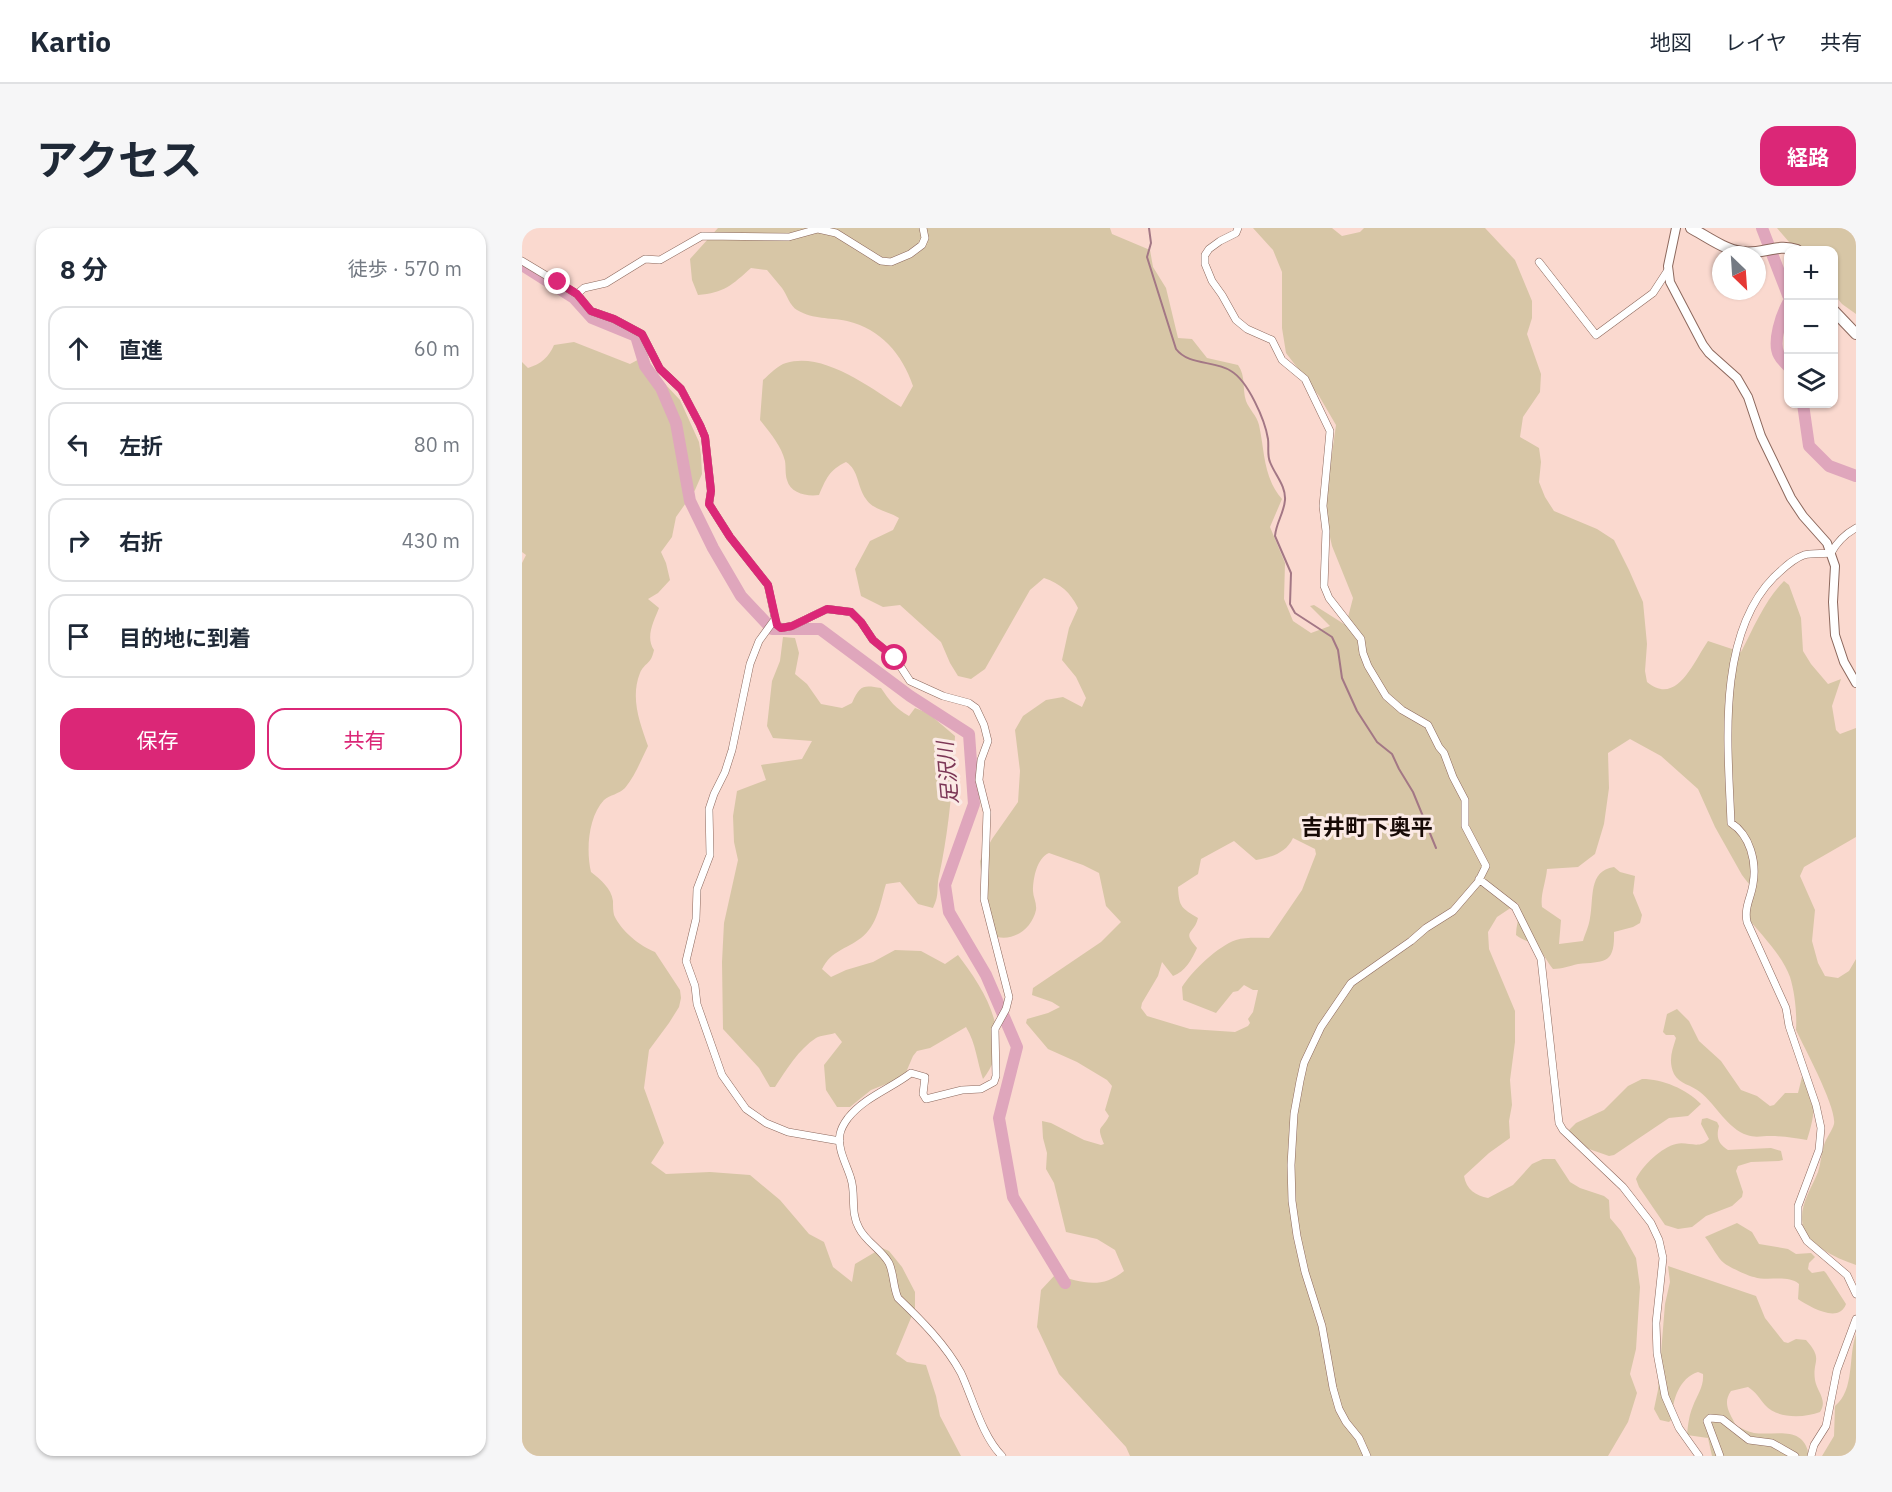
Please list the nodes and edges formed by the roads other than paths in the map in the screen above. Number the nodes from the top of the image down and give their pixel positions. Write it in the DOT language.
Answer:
graph roads {
  1 [pos="923,228"];
  2 [pos="1238,228"];
  3 [pos="1676,228"];
  4 [pos="1691,228"];
  5 [pos="1784,247"];
  6 [pos="522,261"];
  7 [pos="1539,262"];
  8 [pos="1668,270"];
  9 [pos="577,294"];
  10 [pos="1838,316"];
  11 [pos="1856,334"];
  12 [pos="1856,528"];
  13 [pos="1831,553"];
  14 [pos="775,619"];
  15 [pos="1856,683"];
  16 [pos="1479,879"];
  17 [pos="840,1141"];
  18 [pos="1856,1294"];
  19 [pos="1856,1319"];
  20 [pos="1002,1456"];
  21 [pos="1367,1456"];
  22 [pos="1699,1456"];
  23 [pos="1720,1456"];
  24 [pos="1795,1456"];
  25 [pos="1811,1456"];
  1 -- 9 [label="street"];
  2 -- 16 [label="street"];
  3 -- 8 [label="street"];
  4 -- 5 [label="main road"];
  6 -- 9 [label="street"];
  7 -- 8 [label="street"];
  8 -- 13 [label="street"];
  9 -- 14 [label="street"];
  10 -- 11 [label="main road"];
  12 -- 13 [label="street"];
  13 -- 15 [label="street"];
  13 -- 18 [label="street"];
  14 -- 17 [label="street"];
  14 -- 17 [label="street"];
  16 -- 21 [label="street"];
  16 -- 22 [label="street"];
  17 -- 20 [label="street"];
  19 -- 25 [label="street"];
  23 -- 24 [label="street"];
}
